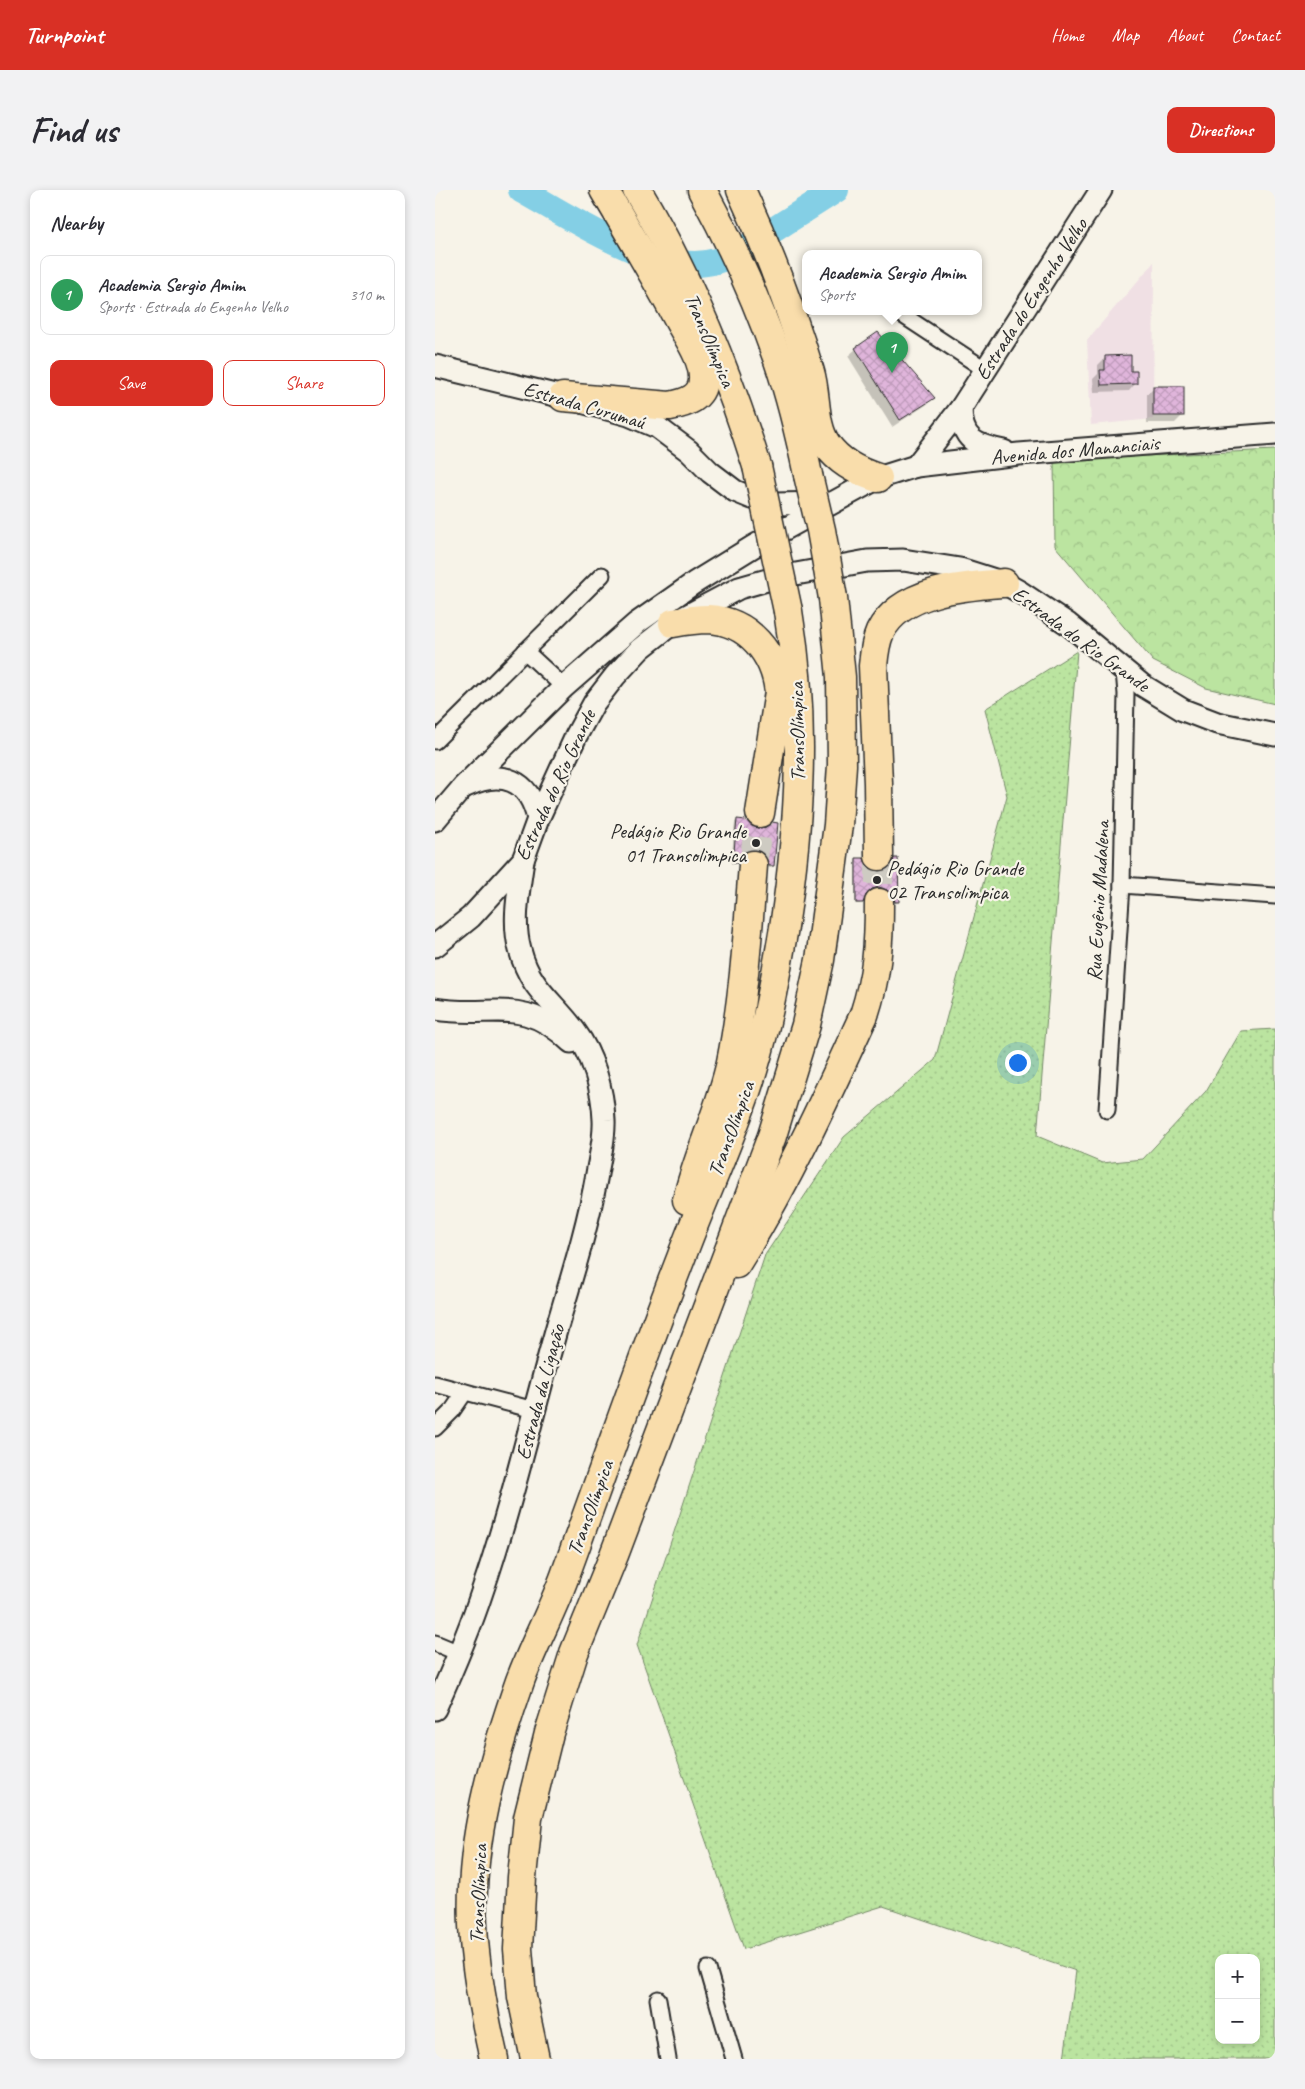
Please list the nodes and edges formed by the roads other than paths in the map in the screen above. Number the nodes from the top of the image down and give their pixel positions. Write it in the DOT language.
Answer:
graph roads {
  1 [pos="604,190"];
  2 [pos="637,190"];
  3 [pos="701,190"];
  4 [pos="741,190"];
  5 [pos="1101,190"];
  6 [pos="903,315"];
  7 [pos="435,366"];
  8 [pos="986,370"];
  9 [pos="563,397"];
  10 [pos="961,408"];
  11 [pos="1275,434"];
  12 [pos="1019,454"];
  13 [pos="916,466"];
  14 [pos="878,478"];
  15 [pos="831,503"];
  16 [pos="602,575"];
  17 [pos="1004,583"];
  18 [pos="673,623"];
  19 [pos="525,651"];
  20 [pos="564,687"];
  21 [pos="1134,689"];
  22 [pos="1275,735"];
  23 [pos="435,741"];
  24 [pos="463,787"];
  25 [pos="759,814"];
  26 [pos="539,819"];
  27 [pos="435,820"];
  28 [pos="879,856"];
  29 [pos="523,860"];
  30 [pos="753,865"];
  31 [pos="1122,885"];
  32 [pos="1275,896"];
  33 [pos="879,903"];
  34 [pos="435,946"];
  35 [pos="435,1009"];
  36 [pos="594,1066"];
  37 [pos="1107,1110"];
  38 [pos="681,1257"];
  39 [pos="708,1302"];
  40 [pos="435,1384"];
  41 [pos="465,1392"];
  42 [pos="534,1410"];
  43 [pos="435,1428"];
  44 [pos="435,1644"];
  45 [pos="459,1654"];
  46 [pos="435,1710"];
  47 [pos="708,1969"];
  48 [pos="658,1999"];
  49 [pos="494,2059"];
  50 [pos="535,2059"];
  51 [pos="667,2059"];
  52 [pos="734,2059"];
  1 -- 9 [label="highway"];
  2 -- 38 [label="highway, TransOlímpica, bridge"];
  3 -- 39 [label="highway, TransOlímpica, bridge"];
  4 -- 14 [label="highway"];
  5 -- 8 [label="main road, Estrada do Engenho Velho"];
  6 -- 8 [label="street"];
  7 -- 9 [label="main road, Estrada Curumaú"];
  8 -- 10 [label="main road, Estrada do Engenho Velho"];
  9 -- 15 [label="main road, Estrada Curumaú"];
  10 -- 12 [label="main road"];
  10 -- 13 [label="main road, Estrada do Engenho Velho"];
  11 -- 12 [label="main road, Avenida dos Mananciais"];
  12 -- 13 [label="main road, Avenida dos Mananciais"];
  13 -- 14 [label="main road, Avenida dos Mananciais"];
  14 -- 15 [label="main road, Estrada do Rio Grande"];
  15 -- 20 [label="main road, Estrada do Rio Grande"];
  16 -- 19 [label="street"];
  17 -- 18 [label="main road, Estrada do Rio Grande"];
  17 -- 21 [label="main road, Estrada do Rio Grande"];
  17 -- 28 [label="highway"];
  18 -- 25 [label="highway"];
  18 -- 26 [label="main road, Estrada do Rio Grande"];
  19 -- 20 [label="street"];
  19 -- 23 [label="street"];
  20 -- 24 [label="main road, Estrada do Rio Grande"];
  21 -- 22 [label="main road, Estrada do Rio Grande"];
  21 -- 31 [label="street, Rua Eugênio Madalena"];
  24 -- 26 [label="main road"];
  24 -- 27 [label="main road, Estrada do Rio Grande"];
  26 -- 29 [label="main road, Estrada do Rio Grande"];
  29 -- 34 [label="main road, Estrada do Rio Grande"];
  29 -- 36 [label="main road, Estrada da Ligação"];
  30 -- 38 [label="highway"];
  31 -- 32 [label="street"];
  31 -- 37 [label="street, Rua Eugênio Madalena"];
  33 -- 39 [label="highway"];
  35 -- 36 [label="main road"];
  36 -- 42 [label="main road, Estrada da Ligação"];
  38 -- 49 [label="highway, TransOlímpica"];
  39 -- 50 [label="highway, TransOlímpica"];
  40 -- 41 [label="street"];
  41 -- 42 [label="street"];
  41 -- 43 [label="street"];
  42 -- 45 [label="main road, Estrada da Ligação"];
  44 -- 45 [label="street"];
  45 -- 46 [label="main road, Estrada da Ligação"];
  47 -- 52 [label="street"];
  48 -- 51 [label="street"];
}
